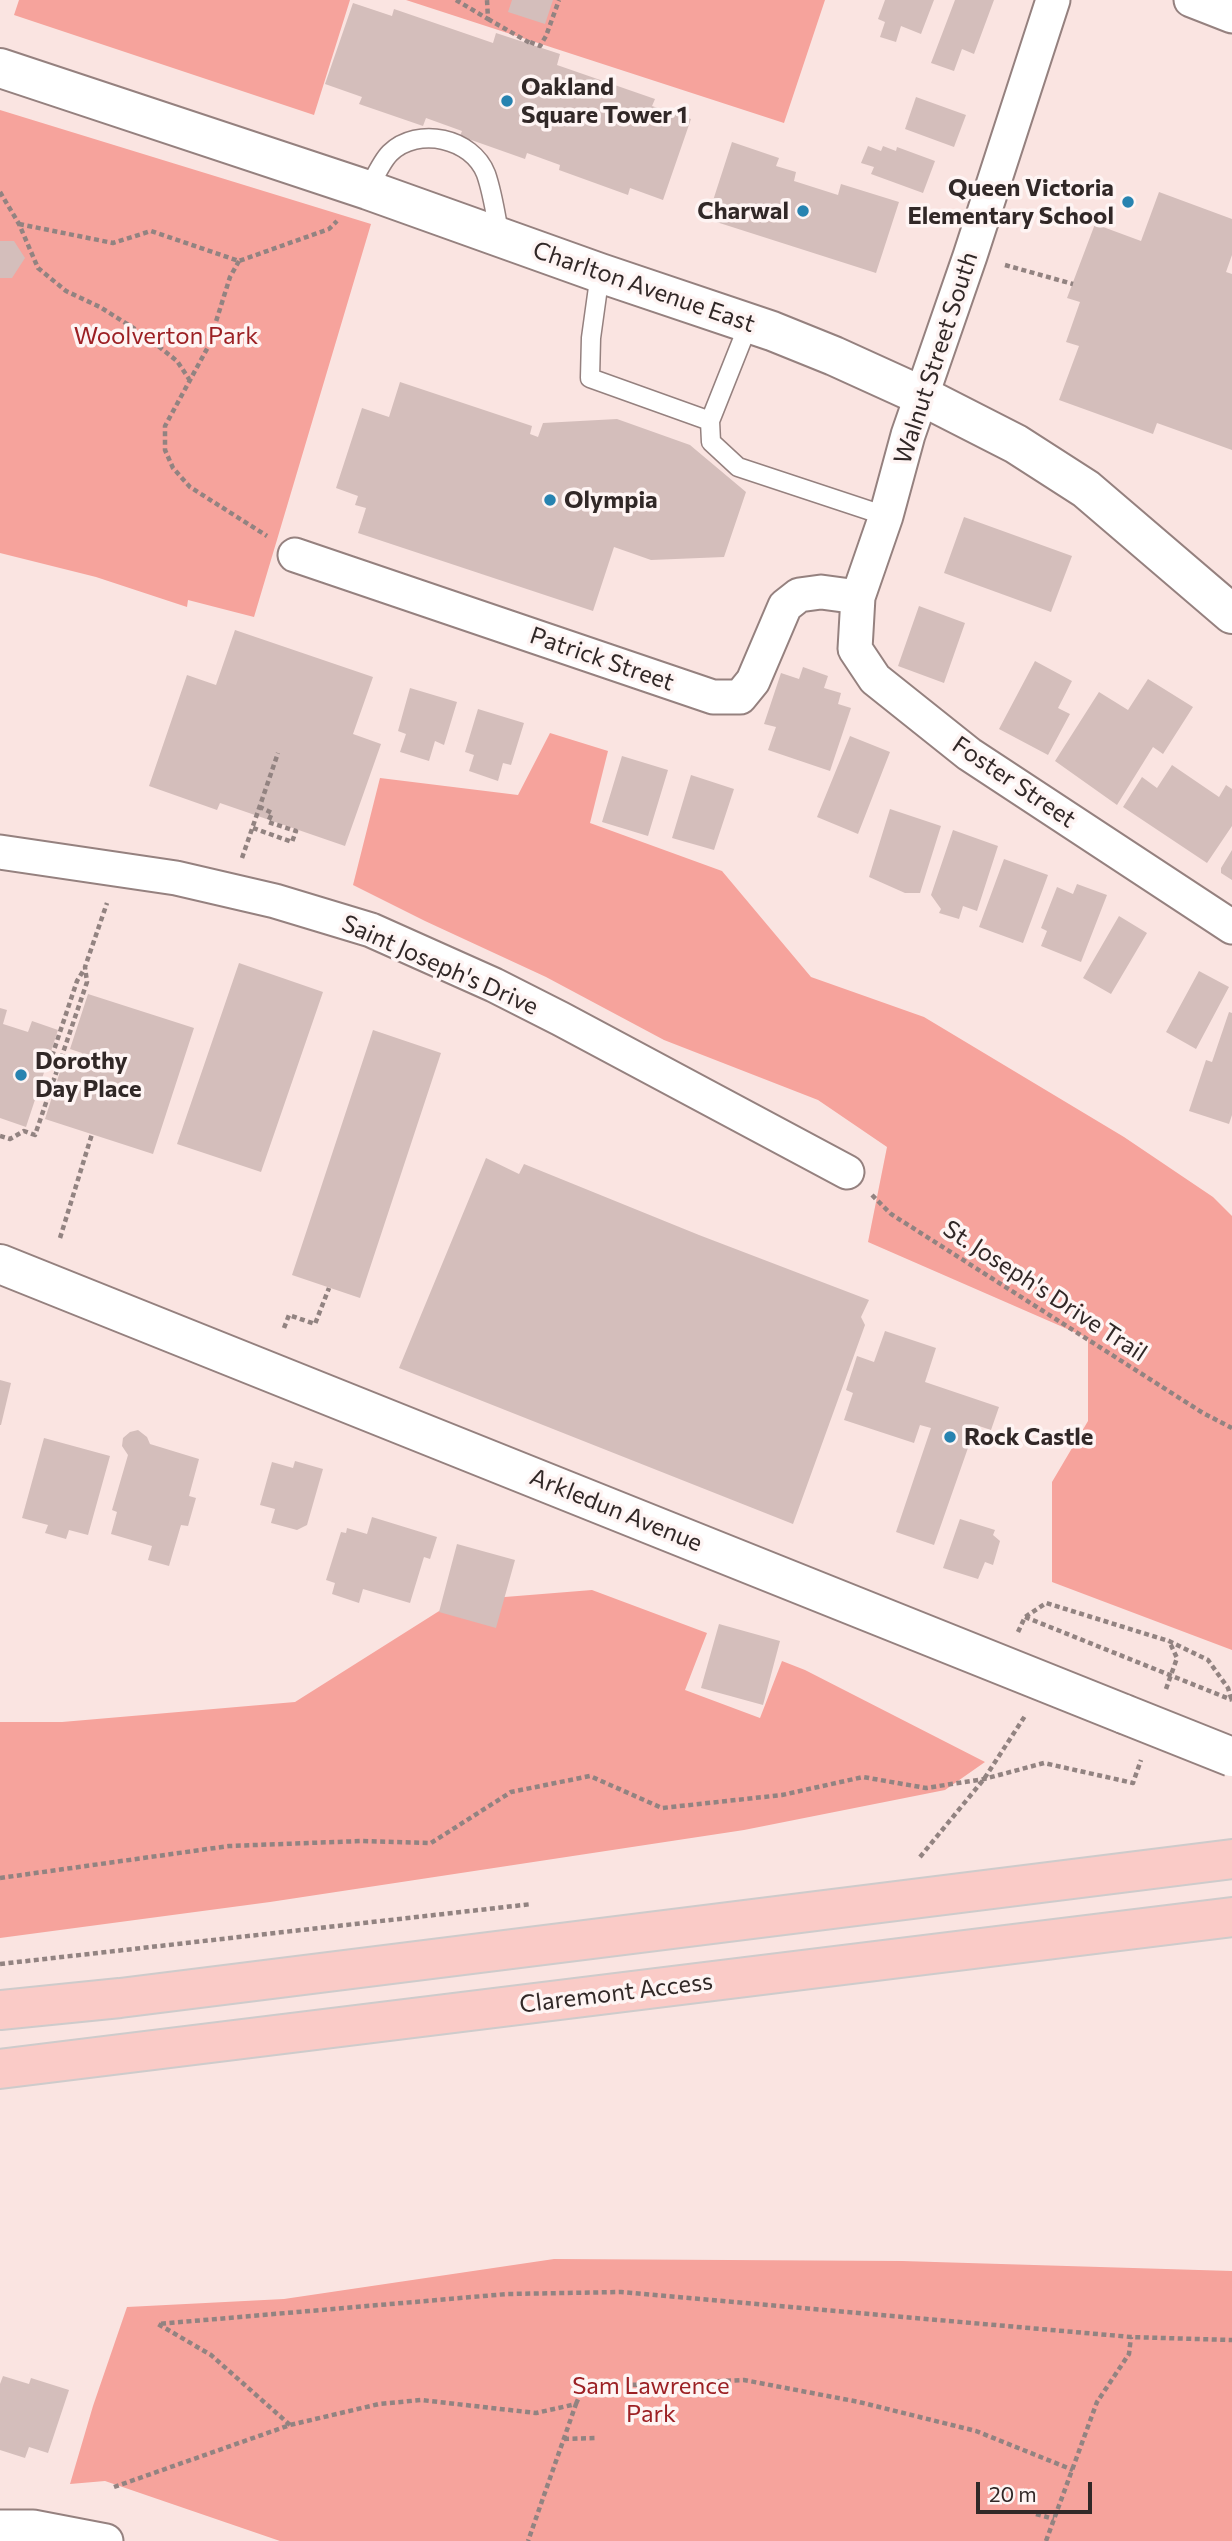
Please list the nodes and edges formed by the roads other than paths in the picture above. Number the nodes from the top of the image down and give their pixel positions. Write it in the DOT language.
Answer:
graph roads {
  1 [pos="1053,0"];
  2 [pos="1191,0"];
  3 [pos="1232,16"];
  4 [pos="0,68"];
  5 [pos="368,190"];
  6 [pos="500,238"];
  7 [pos="600,274"];
  8 [pos="749,323"];
  9 [pos="922,396"];
  10 [pos="710,421"];
  11 [pos="886,516"];
  12 [pos="295,555"];
  13 [pos="858,597"];
  14 [pos="1232,614"];
  15 [pos="0,852"];
  16 [pos="1232,927"];
  17 [pos="847,1172"];
  18 [pos="0,1264"];
  19 [pos="1232,1758"];
  20 [pos="1232,1859"];
  21 [pos="1232,1917"];
  22 [pos="0,2010"];
  23 [pos="0,2069"];
  24 [pos="0,2526"];
  25 [pos="106,2541"];
  1 -- 9 [label="street, Walnut Street South"];
  2 -- 3 [label="street"];
  4 -- 5 [label="main road, Charlton Avenue East"];
  5 -- 6 [label="main road, Charlton Avenue East"];
  5 -- 6 [label="lane"];
  6 -- 7 [label="main road, Charlton Avenue East"];
  7 -- 8 [label="main road, Charlton Avenue East"];
  7 -- 10 [label="lane"];
  8 -- 9 [label="main road, Charlton Avenue East"];
  8 -- 10 [label="lane"];
  9 -- 11 [label="street, Walnut Street South"];
  9 -- 14 [label="main road, Charlton Avenue East"];
  10 -- 11 [label="lane"];
  11 -- 13 [label="street, Walnut Street South"];
  12 -- 13 [label="street, Patrick Street"];
  13 -- 16 [label="street, Foster Street"];
  15 -- 17 [label="street, Saint Joseph's Drive"];
  18 -- 19 [label="main road, Arkledun Avenue, bridge"];
  20 -- 22 [label="main road"];
  21 -- 23 [label="main road, Claremont Access"];
  24 -- 25 [label="street"];
}
